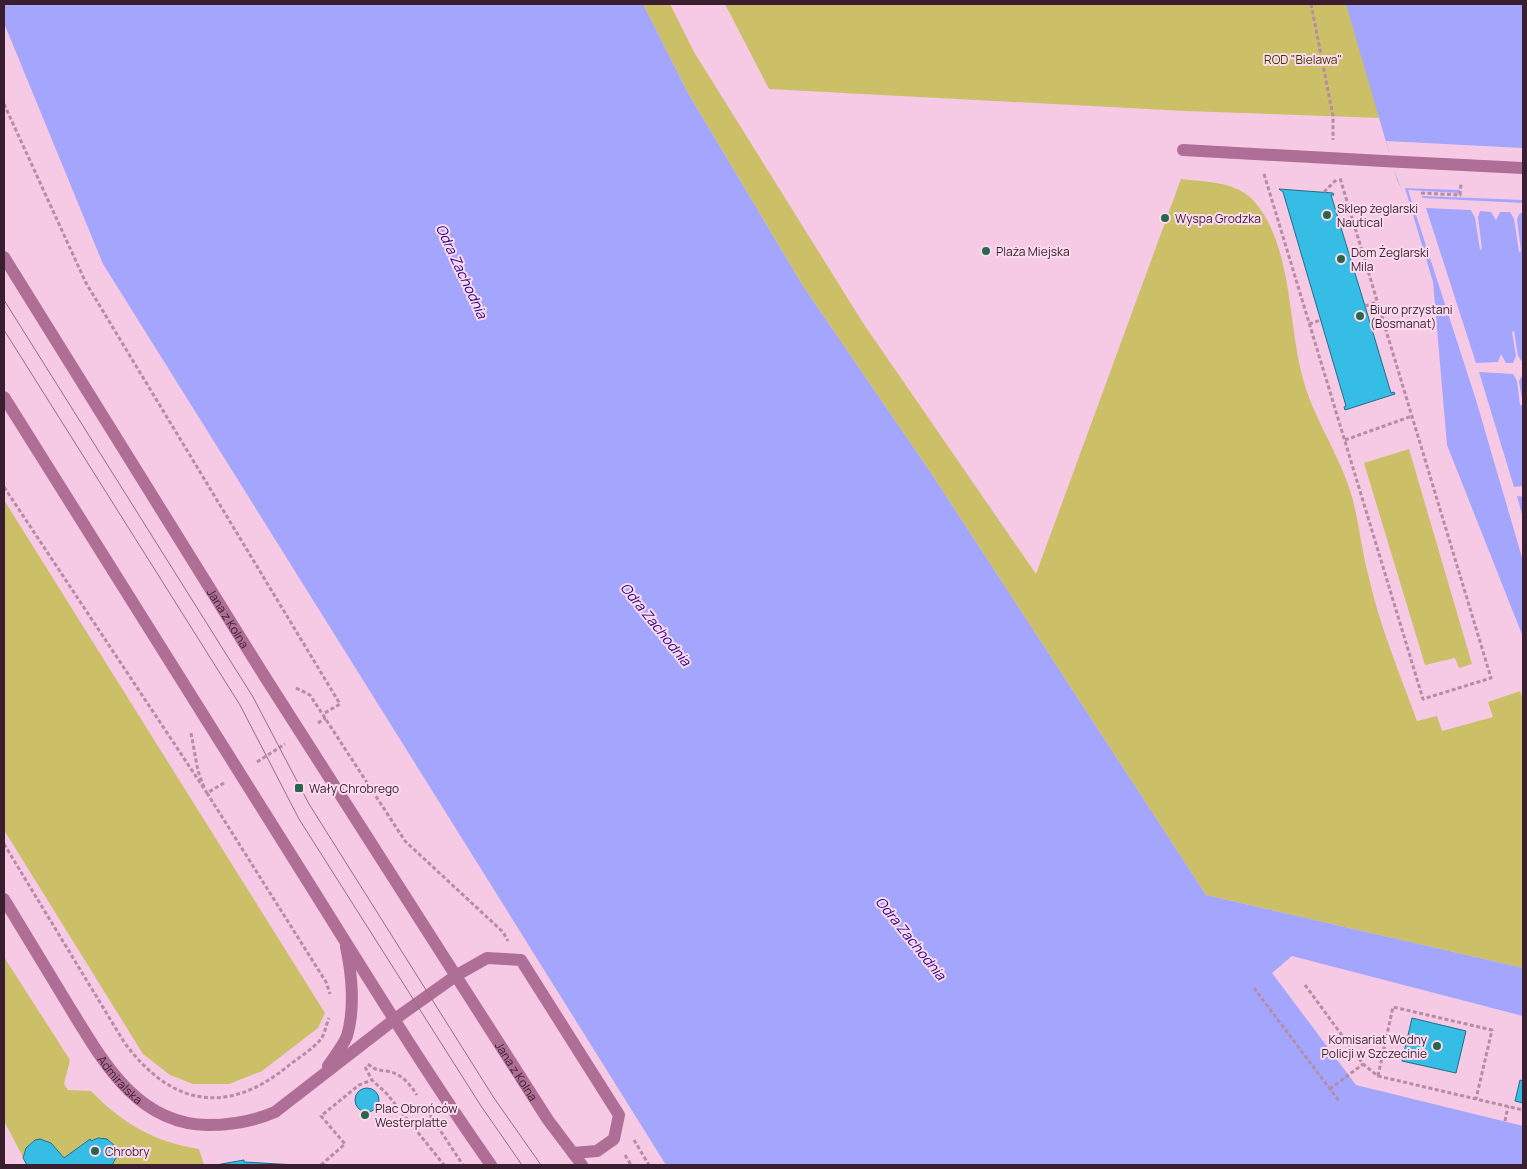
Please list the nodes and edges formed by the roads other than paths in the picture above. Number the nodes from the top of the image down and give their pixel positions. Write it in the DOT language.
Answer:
graph roads {
  1 [pos="1183,150"];
  2 [pos="1523,168"];
  3 [pos="4,257"];
  4 [pos="4,397"];
  5 [pos="4,899"];
  6 [pos="343,937"];
  7 [pos="457,976"];
  8 [pos="395,1019"];
  9 [pos="310,1086"];
  10 [pos="573,1153"];
  11 [pos="491,1165"];
  12 [pos="582,1165"];
  1 -- 2 [label="street, bridge"];
  3 -- 7 [label="street, Jana z Kolna"];
  4 -- 6 [label="street"];
  5 -- 9 [label="street, Admiralska"];
  6 -- 8 [label="street"];
  6 -- 9 [label="street, Admiralska"];
  7 -- 8 [label="street"];
  7 -- 10 [label="street, Jana z Kolna"];
  7 -- 10 [label="street"];
  8 -- 9 [label="street, Admiralska"];
  8 -- 11 [label="street"];
  10 -- 12 [label="street, Jana z Kolna"];
}
